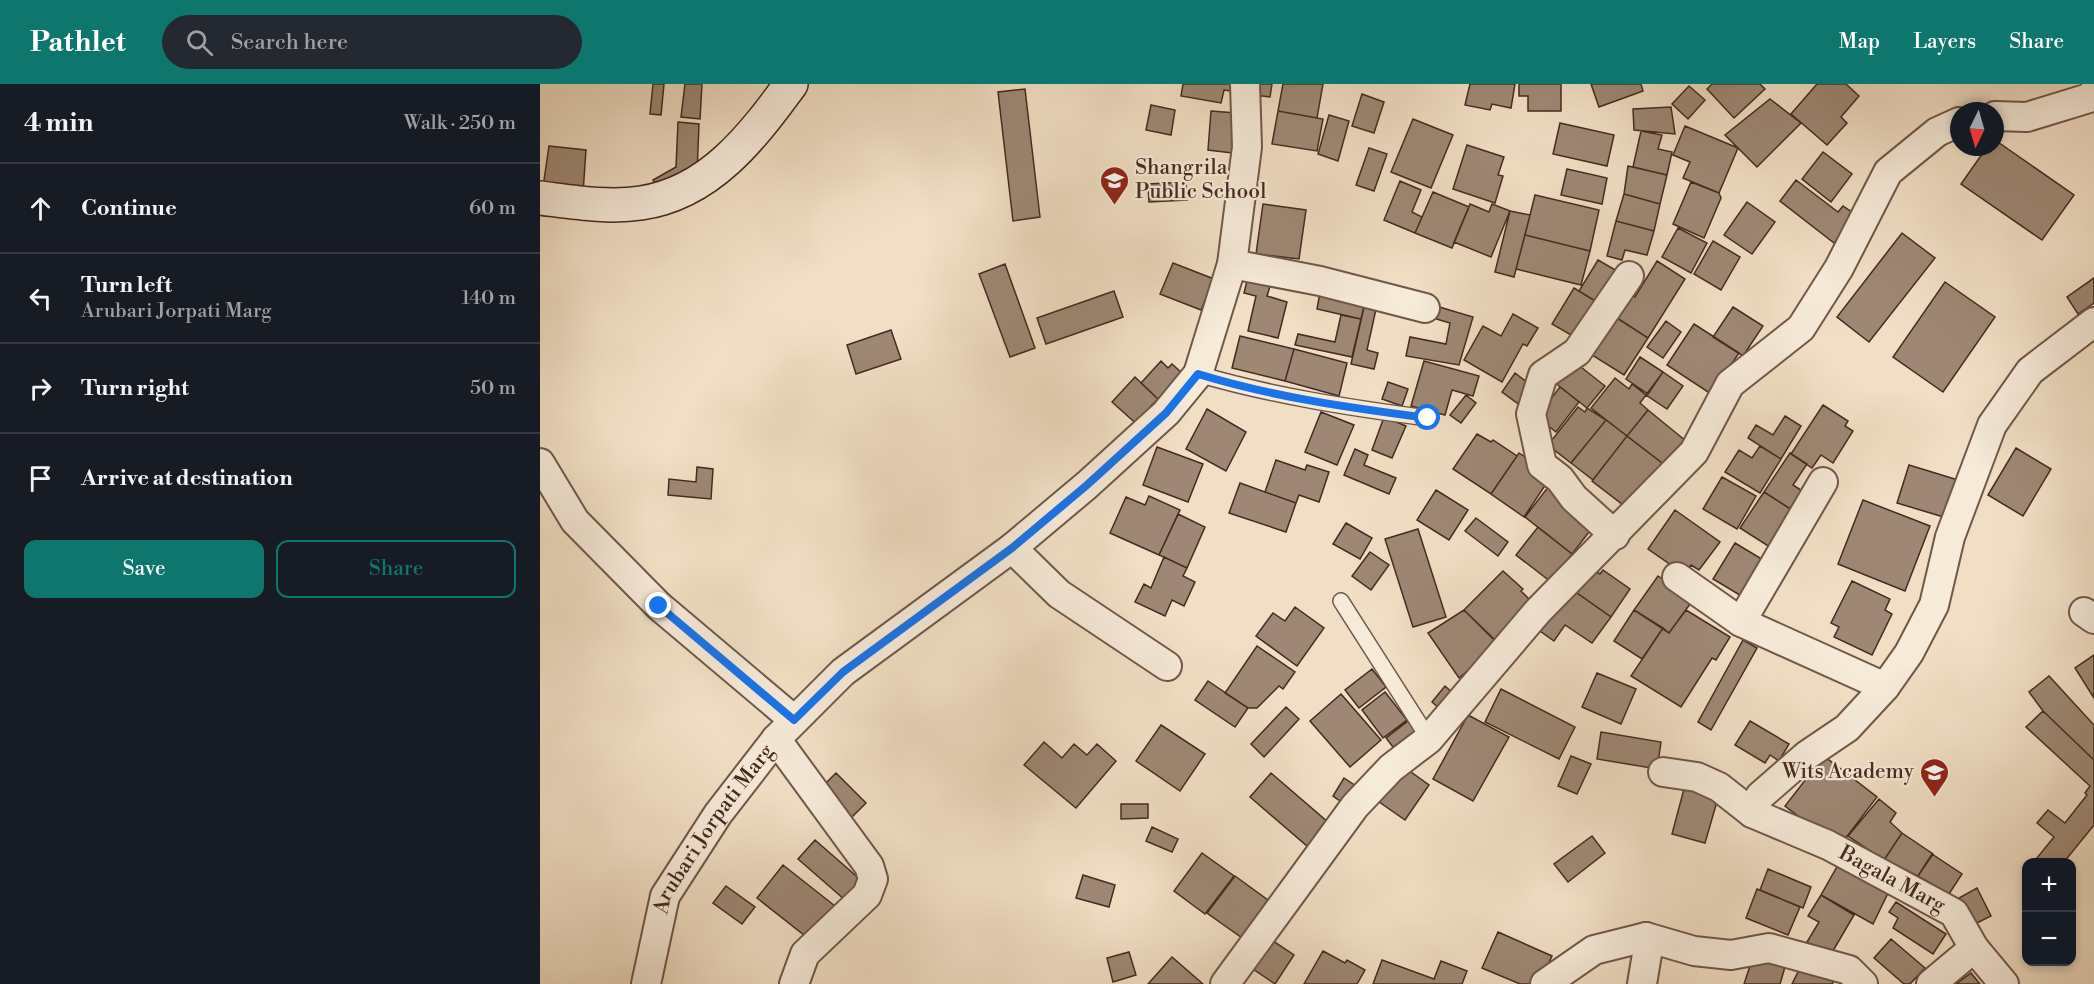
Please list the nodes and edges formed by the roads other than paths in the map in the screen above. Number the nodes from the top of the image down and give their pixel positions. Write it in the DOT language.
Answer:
graph roads {
  1 [pos="791,84"];
  2 [pos="1245,84"];
  3 [pos="2092,96"];
  4 [pos="2004,116"];
  5 [pos="1950,126"];
  6 [pos="540,198"];
  7 [pos="1232,264"];
  8 [pos="1629,276"];
  9 [pos="1425,308"];
  10 [pos="2094,322"];
  11 [pos="1198,374"];
  12 [pos="1428,418"];
  13 [pos="540,463"];
  14 [pos="1823,482"];
  15 [pos="1615,535"];
  16 [pos="1012,548"];
  17 [pos="1677,577"];
  18 [pos="1341,601"];
  19 [pos="1741,622"];
  20 [pos="1167,666"];
  21 [pos="1885,687"];
  22 [pos="785,730"];
  23 [pos="1429,739"];
  24 [pos="1663,772"];
  25 [pos="1752,813"];
  26 [pos="1646,937"];
  27 [pos="1974,948"];
  28 [pos="646,984"];
  29 [pos="795,984"];
  30 [pos="1225,984"];
  31 [pos="1545,984"];
  32 [pos="1642,984"];
  33 [pos="1863,984"];
  34 [pos="1931,984"];
  35 [pos="2004,984"];
  1 -- 6 [label="main road"];
  2 -- 7 [label="street, Arubari Jorpati Marg"];
  3 -- 4 [label="street"];
  5 -- 15 [label="street"];
  7 -- 9 [label="street"];
  7 -- 11 [label="street, Arubari Jorpati Marg"];
  8 -- 15 [label="street"];
  10 -- 21 [label="street"];
  11 -- 12 [label="lane"];
  11 -- 16 [label="street, Arubari Jorpati Marg"];
  13 -- 22 [label="street"];
  14 -- 19 [label="street"];
  15 -- 23 [label="street"];
  16 -- 20 [label="street"];
  16 -- 22 [label="street, Arubari Jorpati Marg"];
  17 -- 19 [label="street"];
  18 -- 23 [label="lane"];
  19 -- 21 [label="street"];
  21 -- 25 [label="street"];
  22 -- 28 [label="street, Arubari Jorpati Marg"];
  22 -- 29 [label="street"];
  23 -- 30 [label="street"];
  24 -- 25 [label="street, Bagala Marg"];
  25 -- 27 [label="street, Bagala Marg"];
  26 -- 31 [label="street"];
  26 -- 32 [label="street"];
  26 -- 33 [label="street"];
  27 -- 34 [label="street"];
  27 -- 35 [label="street, Bagala Marg"];
}
